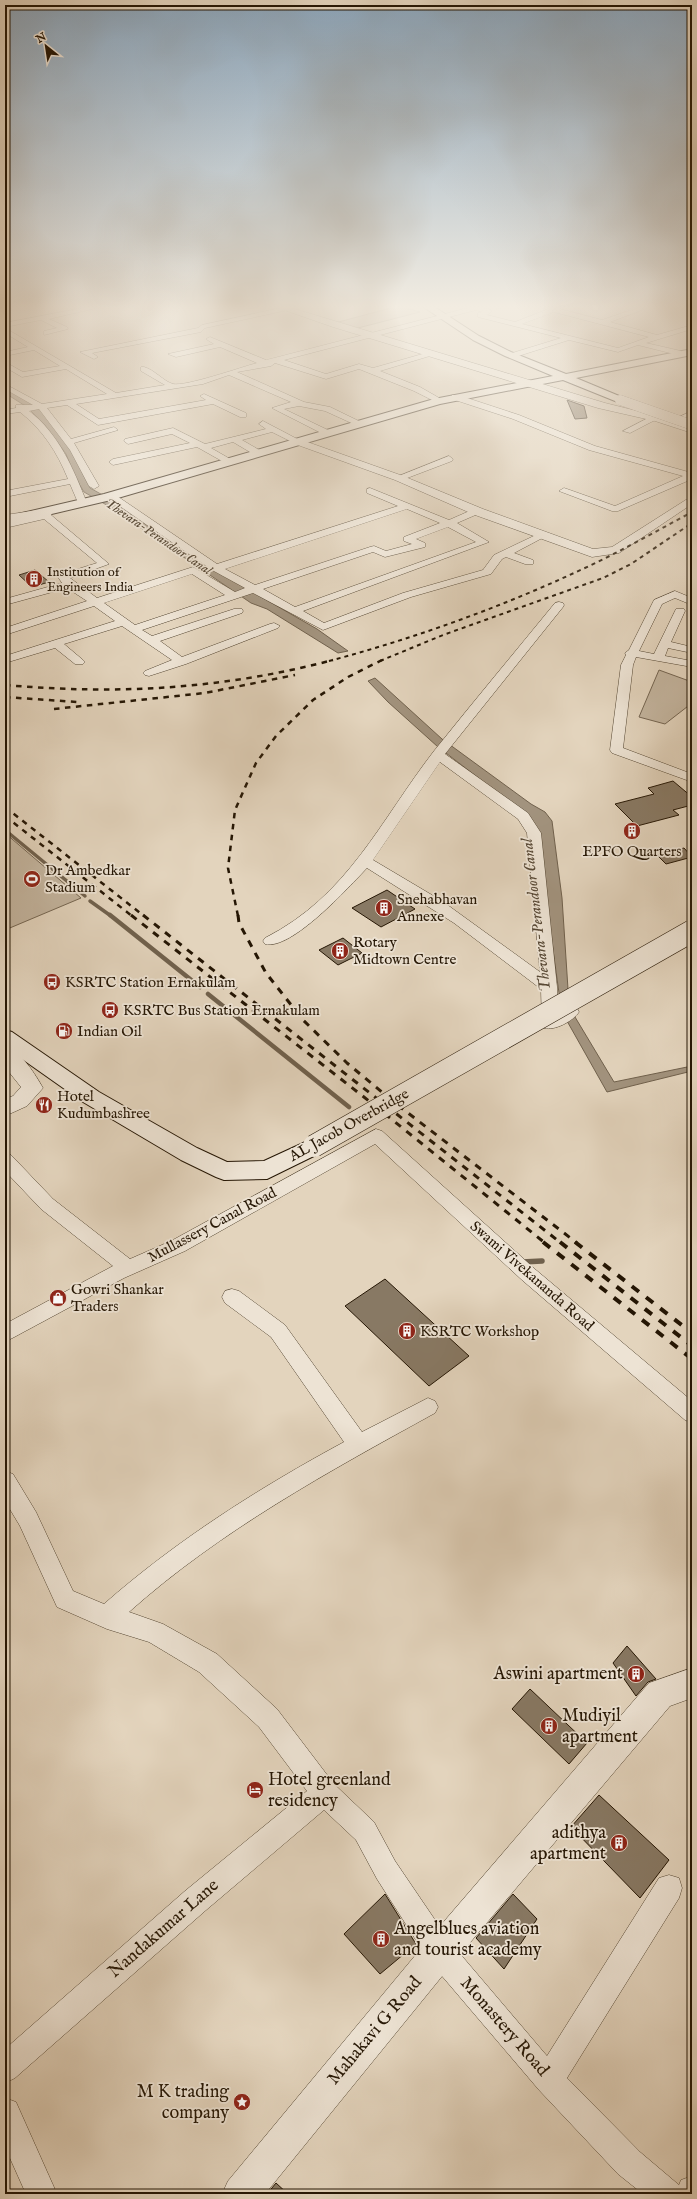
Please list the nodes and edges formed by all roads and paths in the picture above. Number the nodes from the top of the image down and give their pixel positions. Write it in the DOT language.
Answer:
graph roads {
  1 [pos="40,408"];
  2 [pos="35,409"];
  3 [pos="78,409"];
  4 [pos="180,409"];
  5 [pos="230,409"];
  6 [pos="277,409"];
  7 [pos="325,409"];
  8 [pos="415,409"];
  9 [pos="490,409"];
  10 [pos="609,409"];
  11 [pos="631,409"];
  12 [pos="652,409"];
  13 [pos="25,410"];
  14 [pos="5,412"];
  15 [pos="243,415"];
  16 [pos="654,418"];
  17 [pos="686,420"];
  18 [pos="98,422"];
  19 [pos="256,422"];
  20 [pos="361,424"];
  21 [pos="274,429"];
  22 [pos="692,430"];
  23 [pos="627,431"];
  24 [pos="327,434"];
  25 [pos="234,439"];
  26 [pos="128,441"];
  27 [pos="69,442"];
  28 [pos="299,442"];
  29 [pos="201,445"];
  30 [pos="258,453"];
  31 [pos="449,459"];
  32 [pos="113,462"];
  33 [pos="229,462"];
  34 [pos="692,476"];
  35 [pos="399,478"];
  36 [pos="73,481"];
  37 [pos="94,486"];
  38 [pos="370,491"];
  39 [pos="564,491"];
  40 [pos="5,494"];
  41 [pos="104,498"];
  42 [pos="692,499"];
  43 [pos="82,503"];
  44 [pos="407,506"];
  45 [pos="477,511"];
  46 [pos="47,513"];
  47 [pos="5,518"];
  48 [pos="5,521"];
  49 [pos="448,523"];
  50 [pos="5,525"];
  51 [pos="543,535"];
  52 [pos="505,553"];
  53 [pos="385,554"];
  54 [pos="529,562"];
  55 [pos="413,566"];
  56 [pos="216,568"];
  57 [pos="373,582"];
  58 [pos="70,584"];
  59 [pos="445,584"];
  60 [pos="252,590"];
  61 [pos="459,590"];
  62 [pos="236,595"];
  63 [pos="401,597"];
  64 [pos="5,602"];
  65 [pos="97,602"];
  66 [pos="658,602"];
  67 [pos="692,602"];
  68 [pos="559,605"];
  69 [pos="238,611"];
  70 [pos="294,611"];
  71 [pos="680,611"];
  72 [pos="692,616"];
  73 [pos="125,621"];
  74 [pos="274,626"];
  75 [pos="136,628"];
  76 [pos="5,632"];
  77 [pos="153,640"];
  78 [pos="56,643"];
  79 [pos="664,644"];
  80 [pos="692,650"];
  81 [pos="631,653"];
  82 [pos="658,658"];
  83 [pos="5,660"];
  84 [pos="79,662"];
  85 [pos="182,662"];
  86 [pos="692,664"];
  87 [pos="149,673"];
  88 [pos="439,754"];
  89 [pos="692,778"];
  90 [pos="365,860"];
  91 [pos="692,931"];
  92 [pos="692,940"];
  93 [pos="270,941"];
  94 [pos="549,987"];
  95 [pos="5,1037"];
  96 [pos="5,1054"];
  97 [pos="5,1108"];
  98 [pos="376,1135"];
  99 [pos="5,1160"];
  100 [pos="127,1268"];
  101 [pos="232,1297"];
  102 [pos="5,1334"];
  103 [pos="428,1407"];
  104 [pos="692,1414"];
  105 [pos="358,1444"];
  106 [pos="7,1490"];
  107 [pos="107,1617"];
  108 [pos="692,1683"];
  109 [pos="325,1793"];
  110 [pos="669,1888"];
  111 [pos="440,1952"];
  112 [pos="5,2068"];
  113 [pos="549,2080"];
  114 [pos="5,2113"];
  115 [pos="692,2191"];
  116 [pos="42,2194"];
  117 [pos="241,2194"];
  118 [pos="667,2194"];
  119 [pos="691,2194"];
  1 -- 27 [label="street"];
  2 -- 13 [label="street"];
  3 -- 18 [label="street"];
  4 -- 18 [label="street"];
  5 -- 15 [label="street"];
  6 -- 24 [label="street"];
  7 -- 20 [label="street"];
  8 -- 20 [label="main road"];
  9 -- 34 [label="street"];
  10 -- 16 [label="street"];
  11 -- 16 [label="street"];
  12 -- 17 [label="main road, bridge"];
  13 -- 14 [label="street"];
  13 -- 36 [label="street"];
  16 -- 17 [label="street"];
  16 -- 23 [label="street"];
  17 -- 22 [label="street"];
  18 -- 27 [label="street"];
  19 -- 21 [label="street"];
  20 -- 24 [label="main road"];
  21 -- 25 [label="street"];
  21 -- 28 [label="street"];
  24 -- 28 [label="main road"];
  25 -- 29 [label="street"];
  25 -- 30 [label="street"];
  26 -- 29 [label="street"];
  27 -- 37 [label="street"];
  28 -- 30 [label="main road"];
  28 -- 35 [label="street"];
  29 -- 32 [label="street"];
  29 -- 33 [label="street"];
  30 -- 33 [label="main road"];
  31 -- 35 [label="street"];
  33 -- 41 [label="main road"];
  34 -- 39 [label="street"];
  35 -- 45 [label="street"];
  36 -- 40 [label="street"];
  36 -- 43 [label="street"];
  38 -- 44 [label="street"];
  41 -- 43 [label="main road"];
  41 -- 56 [label="street"];
  42 -- 51 [label="street"];
  43 -- 46 [label="main road"];
  44 -- 49 [label="street"];
  44 -- 56 [label="street"];
  45 -- 49 [label="street"];
  45 -- 51 [label="street"];
  46 -- 47 [label="street"];
  46 -- 48 [label="main road"];
  46 -- 50 [label="street"];
  46 -- 58 [label="street"];
  49 -- 53 [label="street"];
  49 -- 55 [label="street"];
  51 -- 52 [label="street"];
  52 -- 54 [label="street"];
  52 -- 59 [label="street"];
  53 -- 55 [label="street"];
  53 -- 60 [label="street"];
  55 -- 57 [label="street"];
  55 -- 59 [label="street"];
  56 -- 60 [label="street"];
  57 -- 63 [label="street"];
  57 -- 70 [label="street"];
  58 -- 64 [label="street"];
  58 -- 65 [label="street"];
  59 -- 61 [label="street"];
  59 -- 63 [label="street"];
  60 -- 62 [label="street"];
  60 -- 70 [label="street"];
  62 -- 65 [label="street"];
  62 -- 75 [label="street"];
  63 -- 70 [label="street"];
  65 -- 73 [label="street"];
  65 -- 76 [label="street"];
  66 -- 67 [label="street"];
  66 -- 71 [label="street"];
  66 -- 81 [label="street"];
  68 -- 88 [label="street"];
  69 -- 77 [label="street"];
  71 -- 72 [label="street"];
  71 -- 79 [label="street"];
  73 -- 75 [label="street"];
  73 -- 78 [label="street"];
  74 -- 85 [label="street"];
  75 -- 77 [label="street"];
  77 -- 85 [label="street"];
  78 -- 83 [label="street"];
  78 -- 84 [label="street"];
  79 -- 80 [label="street"];
  79 -- 82 [label="street"];
  81 -- 82 [label="street"];
  81 -- 89 [label="street"];
  82 -- 86 [label="street"];
  85 -- 87 [label="street"];
  88 -- 90 [label="street"];
  88 -- 94 [label="street"];
  90 -- 93 [label="street"];
  90 -- 94 [label="street"];
  91 -- 95 [label="main road, AL Jacob Overbridge, bridge"];
  92 -- 94 [label="street"];
  96 -- 97 [label="street"];
  98 -- 100 [label="street, Mullassery Canal Road"];
  98 -- 104 [label="street, Swami Vivekananda Road"];
  99 -- 100 [label="street"];
  100 -- 102 [label="street, Mullassery Canal Road"];
  101 -- 105 [label="street"];
  103 -- 105 [label="street"];
  105 -- 107 [label="street"];
  106 -- 107 [label="street, Monastery Road"];
  107 -- 109 [label="street, Monastery Road"];
  108 -- 111 [label="street, Mahakavi G Road"];
  109 -- 111 [label="street, Monastery Road"];
  109 -- 112 [label="street, Nandakumar Lane"];
  110 -- 113 [label="street"];
  111 -- 113 [label="street, Monastery Road"];
  111 -- 117 [label="street, Mahakavi G Road"];
  113 -- 118 [label="street, Monastery Road"];
  114 -- 116 [label="street"];
  115 -- 119 [label="street"];
}
